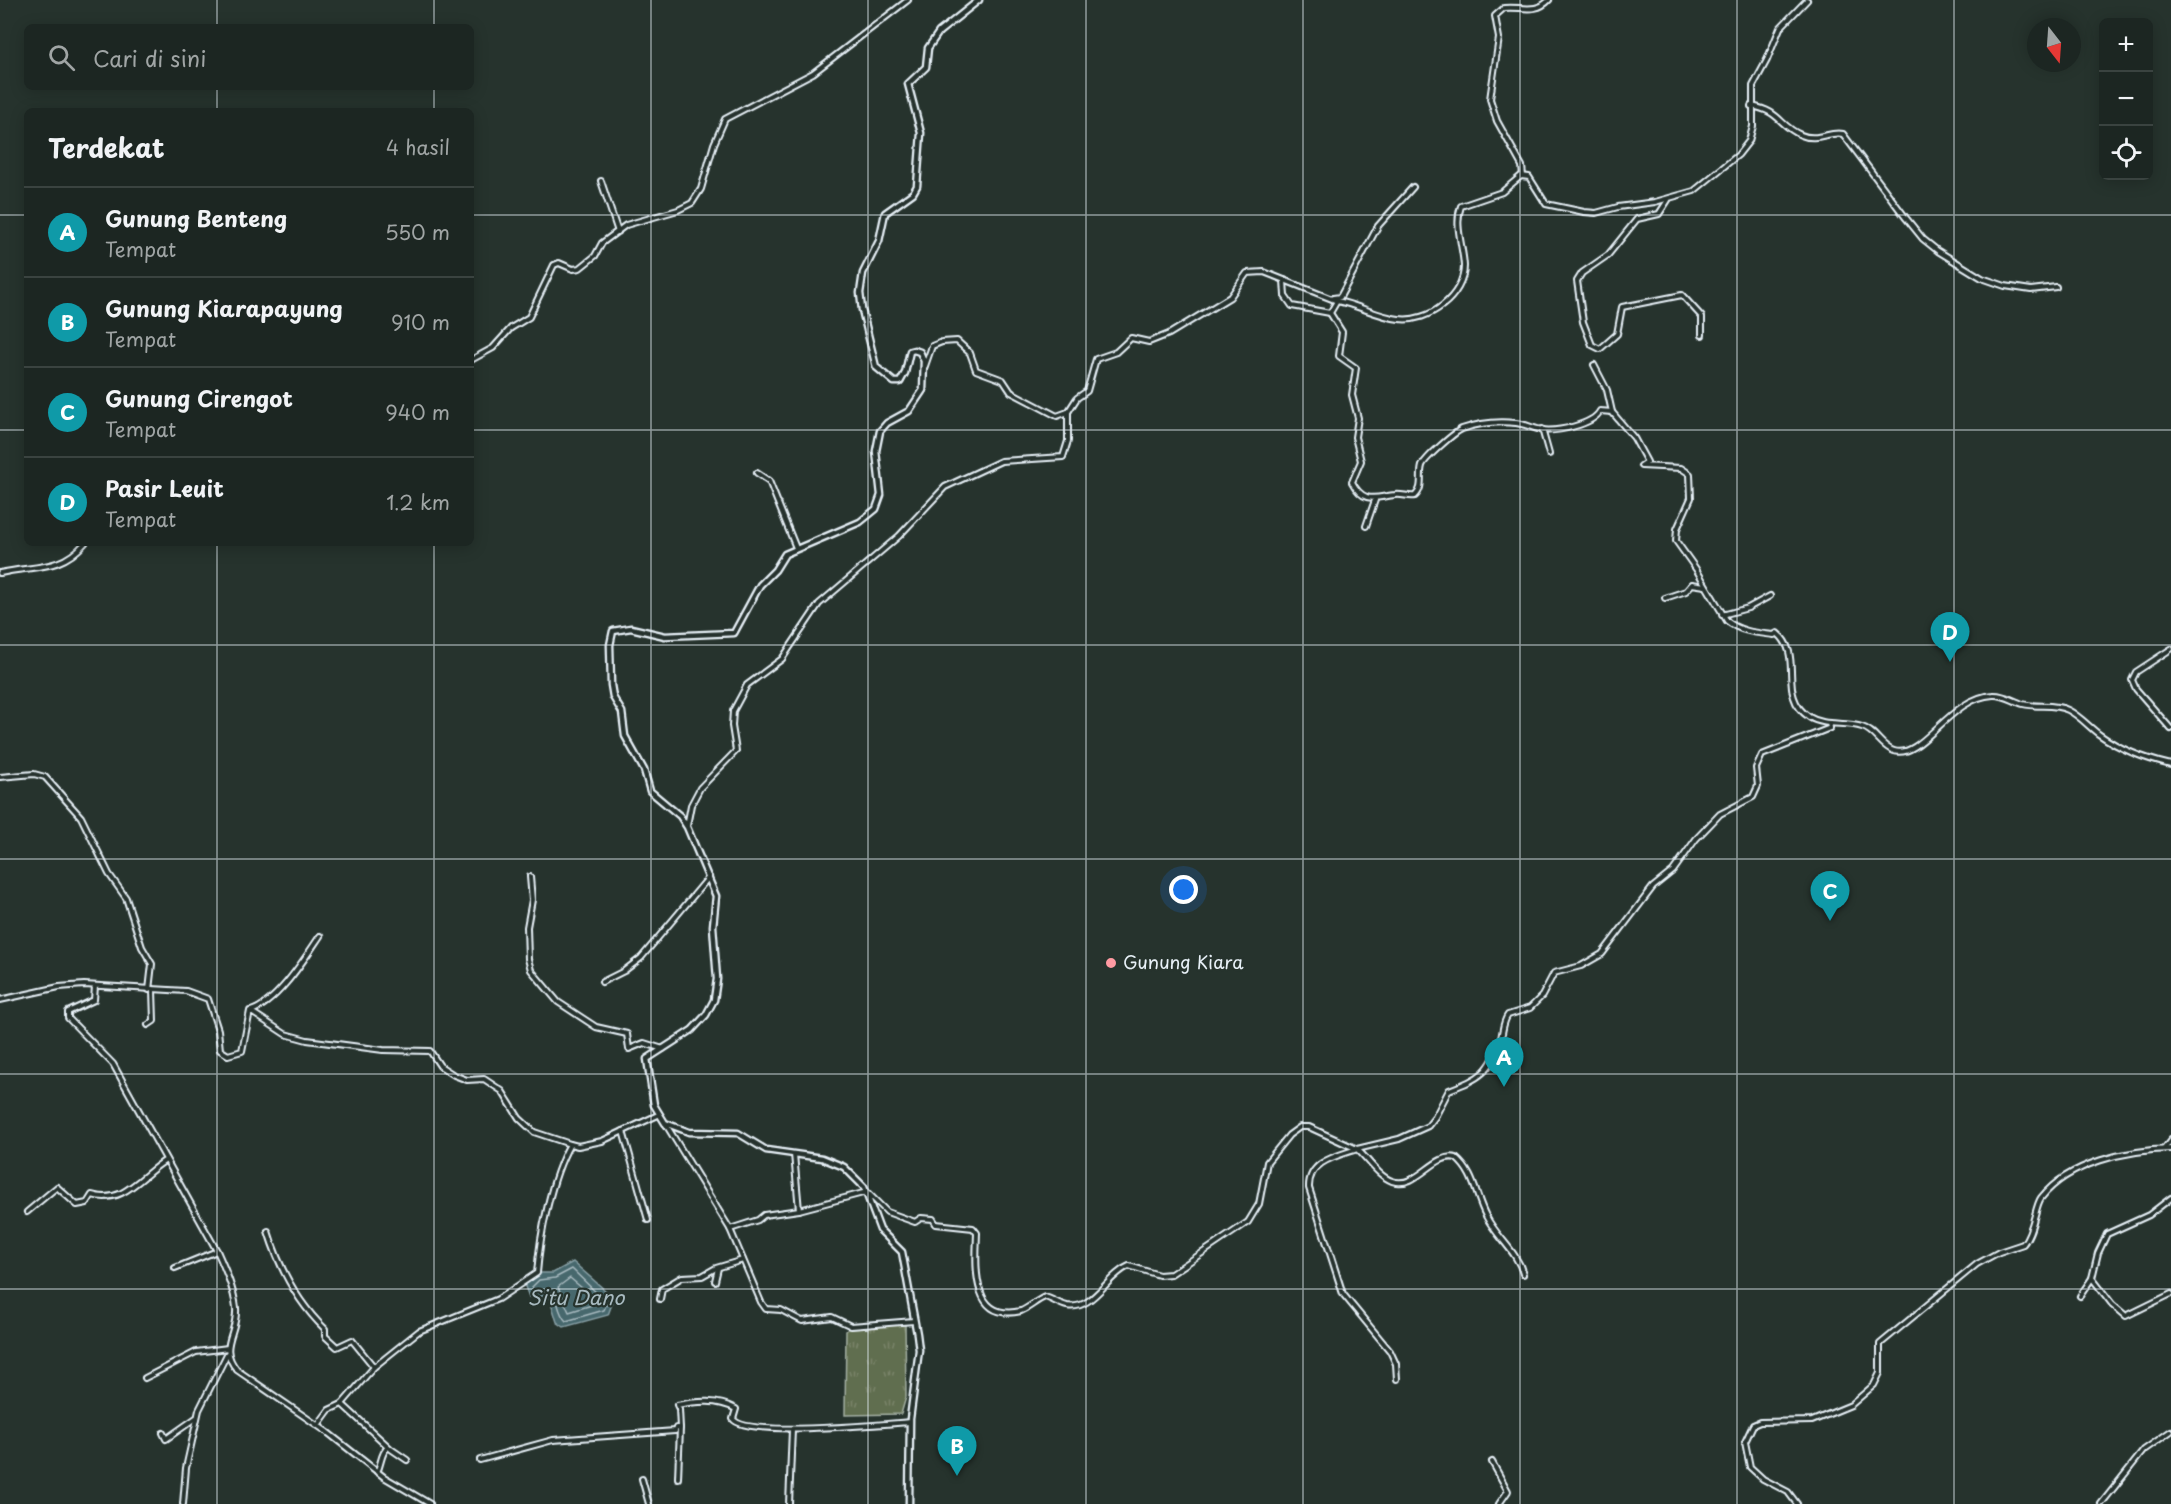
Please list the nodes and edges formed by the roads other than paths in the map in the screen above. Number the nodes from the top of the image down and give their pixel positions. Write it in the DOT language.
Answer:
graph roads {
  1 [pos="908,0"];
  2 [pos="978,0"];
  3 [pos="1549,0"];
  4 [pos="1807,0"];
  5 [pos="1752,106"];
  6 [pos="1523,176"];
  7 [pos="601,181"];
  8 [pos="1413,187"];
  9 [pos="1669,199"];
  10 [pos="618,232"];
  11 [pos="1284,280"];
  12 [pos="2056,287"];
  13 [pos="1320,295"];
  14 [pos="1337,301"];
  15 [pos="1329,313"];
  16 [pos="1702,335"];
  17 [pos="474,358"];
  18 [pos="1594,365"];
  19 [pos="925,366"];
  20 [pos="1068,412"];
  21 [pos="1612,412"];
  22 [pos="1542,429"];
  23 [pos="1549,454"];
  24 [pos="757,473"];
  25 [pos="1375,500"];
  26 [pos="1366,526"];
  27 [pos="82,546"];
  28 [pos="796,548"];
  29 [pos="0,573"];
  30 [pos="1706,586"];
  31 [pos="1770,596"];
  32 [pos="1665,598"];
  33 [pos="1722,615"];
  34 [pos="2171,649"];
  35 [pos="1829,723"];
  36 [pos="2171,729"];
  37 [pos="2171,765"];
  38 [pos="0,777"];
  39 [pos="687,827"];
  40 [pos="530,877"];
  41 [pos="709,877"];
  42 [pos="320,936"];
  43 [pos="602,982"];
  44 [pos="96,986"];
  45 [pos="151,990"];
  46 [pos="0,1000"];
  47 [pos="250,1011"];
  48 [pos="148,1024"];
  49 [pos="663,1049"];
  50 [pos="658,1115"];
  51 [pos="665,1123"];
  52 [pos="623,1131"];
  53 [pos="2171,1140"];
  54 [pos="570,1144"];
  55 [pos="1357,1149"];
  56 [pos="2163,1149"];
  57 [pos="2171,1149"];
  58 [pos="794,1154"];
  59 [pos="166,1160"];
  60 [pos="867,1192"];
  61 [pos="2171,1198"];
  62 [pos="799,1210"];
  63 [pos="27,1212"];
  64 [pos="648,1220"];
  65 [pos="730,1228"];
  66 [pos="268,1231"];
  67 [pos="217,1251"];
  68 [pos="743,1260"];
  69 [pos="718,1267"];
  70 [pos="174,1268"];
  71 [pos="1523,1274"];
  72 [pos="2092,1278"];
  73 [pos="715,1281"];
  74 [pos="2171,1294"];
  75 [pos="2080,1296"];
  76 [pos="660,1299"];
  77 [pos="914,1321"];
  78 [pos="228,1351"];
  79 [pos="374,1367"];
  80 [pos="145,1378"];
  81 [pos="1397,1379"];
  82 [pos="342,1404"];
  83 [pos="196,1418"];
  84 [pos="910,1422"];
  85 [pos="318,1425"];
  86 [pos="680,1428"];
  87 [pos="792,1429"];
  88 [pos="2171,1431"];
  89 [pos="163,1433"];
  90 [pos="388,1447"];
  91 [pos="407,1460"];
  92 [pos="480,1460"];
  93 [pos="1492,1462"];
  94 [pos="377,1472"];
  95 [pos="678,1478"];
  96 [pos="642,1479"];
  97 [pos="183,1504"];
  98 [pos="430,1504"];
  99 [pos="649,1504"];
  100 [pos="789,1504"];
  101 [pos="909,1504"];
  102 [pos="1499,1504"];
  103 [pos="1797,1504"];
  104 [pos="2101,1504"];
  1 -- 10 [label="street"];
  2 -- 19 [label="street"];
  3 -- 6 [label="street"];
  4 -- 5 [label="street"];
  5 -- 9 [label="street"];
  5 -- 12 [label="street"];
  6 -- 9 [label="street"];
  6 -- 14 [label="street"];
  7 -- 10 [label="street"];
  8 -- 13 [label="street"];
  9 -- 16 [label="street"];
  10 -- 17 [label="street"];
  11 -- 13 [label="street"];
  11 -- 15 [label="street"];
  11 -- 20 [label="street"];
  13 -- 14 [label="street"];
  14 -- 15 [label="street"];
  15 -- 25 [label="street"];
  18 -- 21 [label="street"];
  19 -- 20 [label="street"];
  19 -- 28 [label="street"];
  20 -- 39 [label="street"];
  21 -- 22 [label="street"];
  21 -- 30 [label="street"];
  22 -- 23 [label="street"];
  22 -- 25 [label="street"];
  24 -- 28 [label="street"];
  25 -- 26 [label="street"];
  27 -- 29 [label="street"];
  28 -- 39 [label="street"];
  30 -- 32 [label="street"];
  30 -- 33 [label="street"];
  31 -- 33 [label="street"];
  33 -- 35 [label="street"];
  34 -- 36 [label="street"];
  35 -- 37 [label="street"];
  35 -- 55 [label="street"];
  38 -- 45 [label="street"];
  39 -- 41 [label="street"];
  40 -- 49 [label="street"];
  41 -- 43 [label="street"];
  41 -- 49 [label="street"];
  42 -- 47 [label="street"];
  44 -- 45 [label="street"];
  44 -- 46 [label="street"];
  44 -- 59 [label="street"];
  45 -- 47 [label="street"];
  45 -- 48 [label="street"];
  47 -- 54 [label="street"];
  49 -- 50 [label="street"];
  50 -- 51 [label="street"];
  50 -- 52 [label="street"];
  51 -- 58 [label="street"];
  51 -- 65 [label="street"];
  52 -- 54 [label="street"];
  52 -- 64 [label="street"];
  53 -- 56 [label="street"];
  54 -- 79 [label="street"];
  55 -- 60 [label="street"];
  55 -- 71 [label="street"];
  55 -- 81 [label="street"];
  56 -- 57 [label="street"];
  56 -- 103 [label="street"];
  58 -- 60 [label="street"];
  58 -- 62 [label="street"];
  59 -- 63 [label="street"];
  59 -- 67 [label="street"];
  60 -- 62 [label="street"];
  60 -- 77 [label="street"];
  61 -- 72 [label="street"];
  62 -- 65 [label="street"];
  65 -- 68 [label="street"];
  66 -- 79 [label="street"];
  67 -- 70 [label="street"];
  67 -- 78 [label="street"];
  68 -- 69 [label="street"];
  68 -- 77 [label="street"];
  69 -- 73 [label="street"];
  69 -- 76 [label="street"];
  72 -- 74 [label="street"];
  72 -- 75 [label="street"];
  77 -- 84 [label="street"];
  78 -- 80 [label="street"];
  78 -- 83 [label="street"];
  78 -- 85 [label="street"];
  79 -- 82 [label="street"];
  82 -- 85 [label="street"];
  82 -- 90 [label="street"];
  83 -- 89 [label="street"];
  83 -- 97 [label="street"];
  84 -- 87 [label="street"];
  84 -- 101 [label="street"];
  85 -- 94 [label="street"];
  86 -- 87 [label="street"];
  86 -- 92 [label="street"];
  86 -- 95 [label="street"];
  87 -- 100 [label="street"];
  88 -- 104 [label="street"];
  90 -- 91 [label="street"];
  90 -- 94 [label="street"];
  93 -- 102 [label="street"];
  94 -- 98 [label="street"];
  96 -- 99 [label="street"];
}
